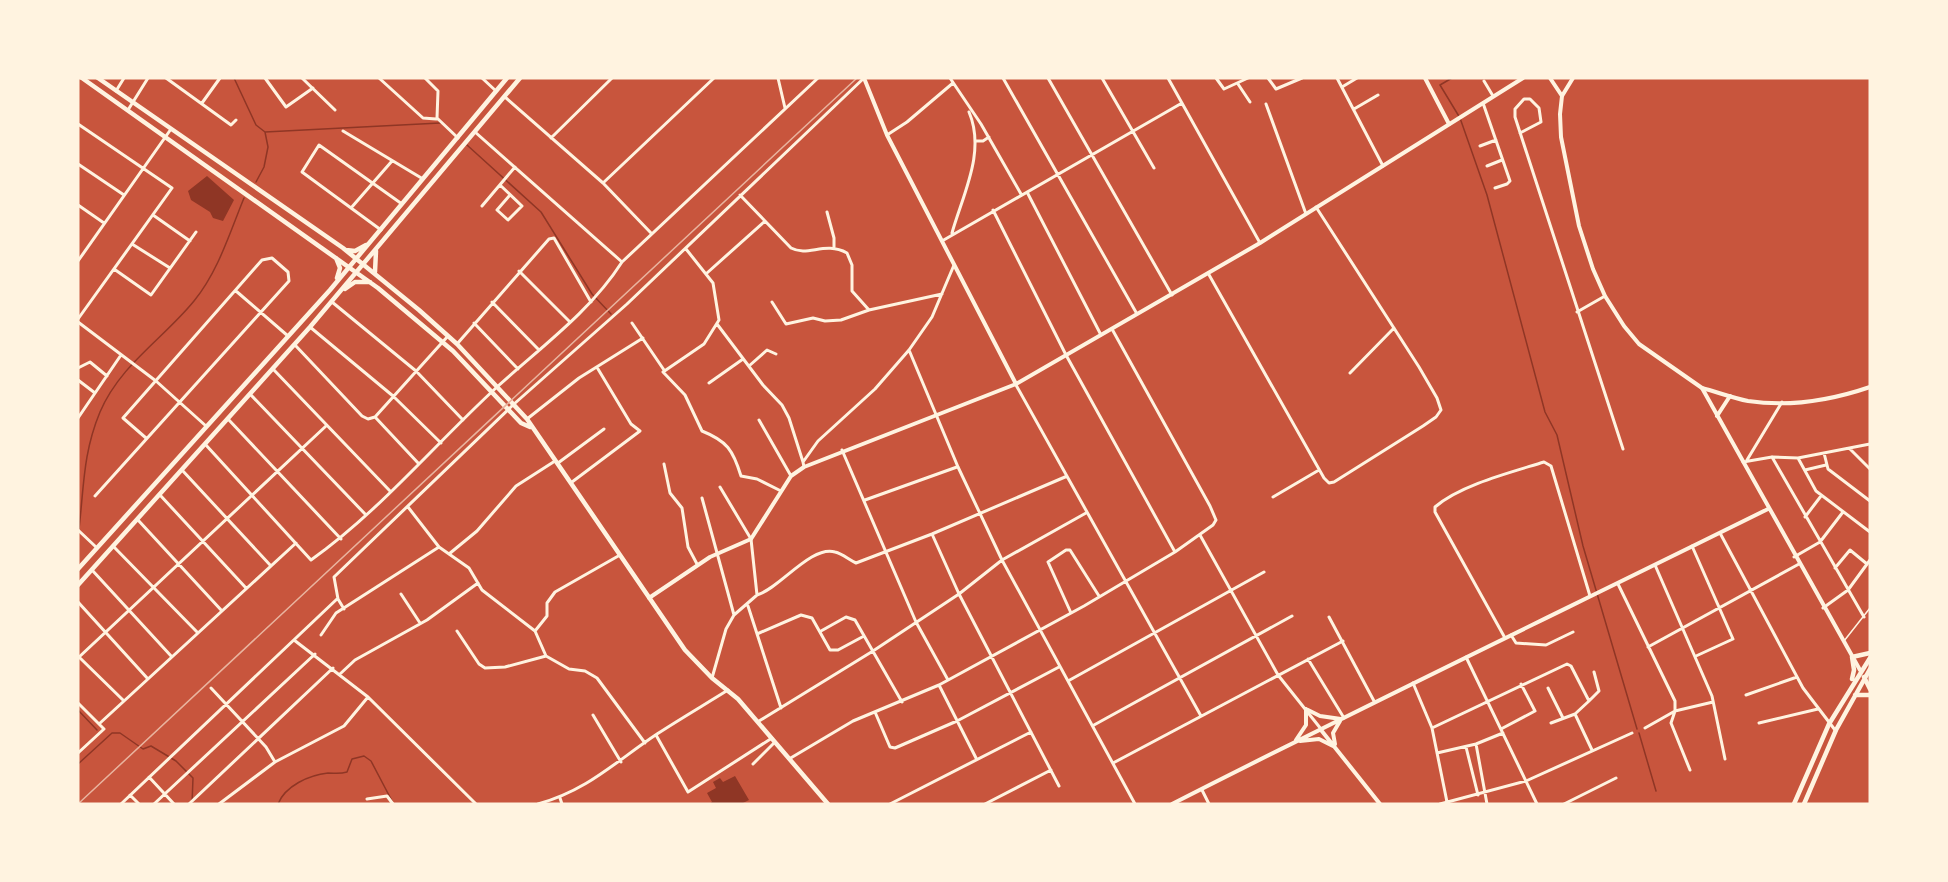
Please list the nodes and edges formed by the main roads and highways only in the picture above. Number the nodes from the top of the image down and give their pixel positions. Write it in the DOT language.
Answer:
graph roads {
  1 [pos="82,78"];
  2 [pos="98,78"];
  3 [pos="507,78"];
  4 [pos="520,78"];
  5 [pos="864,78"];
  6 [pos="1425,78"];
  7 [pos="1550,78"];
  8 [pos="1573,78"];
  9 [pos="1519,79"];
  10 [pos="1562,96"];
  11 [pos="1449,124"];
  12 [pos="434,165"];
  13 [pos="441,172"];
  14 [pos="373,239"];
  15 [pos="380,245"];
  16 [pos="343,248"];
  17 [pos="335,256"];
  18 [pos="357,259"];
  19 [pos="363,264"];
  20 [pos="350,267"];
  21 [pos="357,271"];
  22 [pos="376,275"];
  23 [pos="370,282"];
  24 [pos="330,290"];
  25 [pos="338,295"];
  26 [pos="1016,384"];
  27 [pos="1870,387"];
  28 [pos="1702,388"];
  29 [pos="1730,396"];
  30 [pos="231,399"];
  31 [pos="240,406"];
  32 [pos="1717,416"];
  33 [pos="530,427"];
  34 [pos="137,503"];
  35 [pos="1768,508"];
  36 [pos="145,510"];
  37 [pos="78,569"];
  38 [pos="78,585"];
  39 [pos="649,598"];
  40 [pos="1870,656"];
  41 [pos="1852,657"];
  42 [pos="1870,669"];
  43 [pos="1860,670"];
  44 [pos="1864,677"];
  45 [pos="1870,689"];
  46 [pos="1848,690"];
  47 [pos="1855,695"];
  48 [pos="1870,695"];
  49 [pos="1343,718"];
  50 [pos="1321,730"];
  51 [pos="1294,743"];
  52 [pos="1336,748"];
  53 [pos="1180,802"];
  54 [pos="828,804"];
  55 [pos="1172,804"];
  56 [pos="1380,804"];
  57 [pos="1794,804"];
  58 [pos="1804,804"];
  1 -- 17 [label="main road"];
  2 -- 16 [label="main road"];
  3 -- 12 [label="main road"];
  4 -- 13 [label="main road"];
  5 -- 26 [label="main road"];
  6 -- 11 [label="main road"];
  7 -- 10 [label="main road"];
  8 -- 10 [label="main road"];
  9 -- 11 [label="main road"];
  10 -- 28 [label="main road"];
  11 -- 26 [label="main road"];
  12 -- 13 [label="main road"];
  12 -- 14 [label="main road"];
  13 -- 15 [label="main road"];
  14 -- 16 [label="main road"];
  14 -- 18 [label="main road"];
  15 -- 19 [label="main road"];
  15 -- 22 [label="main road"];
  16 -- 18 [label="main road"];
  17 -- 20 [label="main road"];
  17 -- 24 [label="main road"];
  18 -- 19 [label="main road"];
  18 -- 20 [label="main road"];
  19 -- 21 [label="main road"];
  19 -- 22 [label="main road"];
  20 -- 21 [label="main road"];
  20 -- 24 [label="main road"];
  21 -- 23 [label="main road"];
  21 -- 25 [label="main road"];
  22 -- 33 [label="main road"];
  23 -- 25 [label="main road"];
  23 -- 33 [label="main road"];
  24 -- 30 [label="main road"];
  25 -- 31 [label="main road"];
  26 -- 39 [label="main road"];
  27 -- 29 [label="main road"];
  28 -- 29 [label="main road"];
  28 -- 32 [label="main road"];
  29 -- 32 [label="main road"];
  30 -- 31 [label="main road"];
  30 -- 34 [label="main road"];
  31 -- 36 [label="main road"];
  32 -- 35 [label="main road"];
  33 -- 39 [label="main road"];
  34 -- 36 [label="main road"];
  34 -- 37 [label="main road"];
  35 -- 41 [label="main road"];
  35 -- 49 [label="main road"];
  36 -- 38 [label="main road"];
  39 -- 54 [label="main road"];
  40 -- 41 [label="main road"];
  40 -- 43 [label="main road"];
  41 -- 43 [label="main road"];
  41 -- 46 [label="main road"];
  42 -- 44 [label="main road"];
  43 -- 44 [label="main road"];
  43 -- 46 [label="main road"];
  44 -- 45 [label="main road"];
  44 -- 47 [label="main road"];
  46 -- 57 [label="main road"];
  47 -- 48 [label="main road"];
  47 -- 58 [label="main road"];
  49 -- 50 [label="main road"];
  49 -- 51 [label="main road"];
  49 -- 52 [label="main road"];
  50 -- 51 [label="main road"];
  50 -- 52 [label="main road"];
  51 -- 52 [label="main road"];
  51 -- 53 [label="main road"];
  52 -- 56 [label="main road"];
  53 -- 55 [label="main road"];
}
